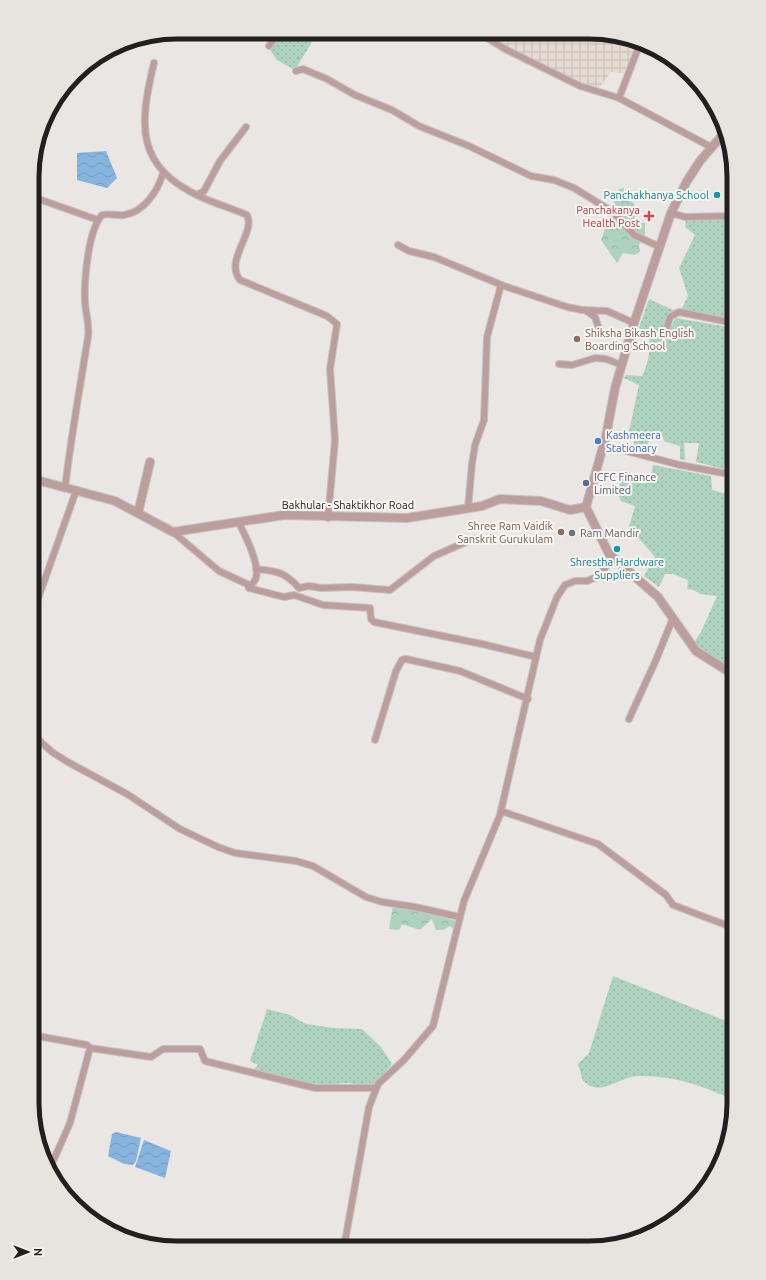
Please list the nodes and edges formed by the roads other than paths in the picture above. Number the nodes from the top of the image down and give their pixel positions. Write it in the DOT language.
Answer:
graph roads {
  1 [pos="274,39"];
  2 [pos="489,39"];
  3 [pos="269,46"];
  4 [pos="638,48"];
  5 [pos="154,63"];
  6 [pos="296,71"];
  7 [pos="618,98"];
  8 [pos="246,127"];
  9 [pos="721,136"];
  10 [pos="711,147"];
  11 [pos="163,173"];
  12 [pos="197,196"];
  13 [pos="39,199"];
  14 [pos="671,213"];
  15 [pos="727,216"];
  16 [pos="98,220"];
  17 [pos="398,244"];
  18 [pos="660,247"];
  19 [pos="501,285"];
  20 [pos="584,310"];
  21 [pos="727,321"];
  22 [pos="634,323"];
  23 [pos="666,331"];
  24 [pos="604,333"];
  25 [pos="559,364"];
  26 [pos="622,365"];
  27 [pos="603,445"];
  28 [pos="150,462"];
  29 [pos="727,474"];
  30 [pos="39,481"];
  31 [pos="65,488"];
  32 [pos="76,491"];
  33 [pos="586,507"];
  34 [pos="468,508"];
  35 [pos="138,513"];
  36 [pos="328,518"];
  37 [pos="239,523"];
  38 [pos="173,532"];
  39 [pos="473,539"];
  40 [pos="613,557"];
  41 [pos="256,569"];
  42 [pos="249,588"];
  43 [pos="39,596"];
  44 [pos="672,618"];
  45 [pos="536,658"];
  46 [pos="727,671"];
  47 [pos="528,699"];
  48 [pos="628,719"];
  49 [pos="39,740"];
  50 [pos="374,740"];
  51 [pos="501,811"];
  52 [pos="460,917"];
  53 [pos="727,925"];
  54 [pos="39,1036"];
  55 [pos="90,1048"];
  56 [pos="376,1088"];
  57 [pos="52,1163"];
  58 [pos="345,1241"];
  1 -- 3 [label="street"];
  2 -- 7 [label="street"];
  4 -- 7 [label="street"];
  5 -- 11 [label="street"];
  6 -- 18 [label="street"];
  7 -- 10 [label="street"];
  8 -- 12 [label="street"];
  9 -- 10 [label="street"];
  10 -- 14 [label="street"];
  11 -- 12 [label="street"];
  11 -- 16 [label="street"];
  12 -- 36 [label="street"];
  13 -- 16 [label="street"];
  14 -- 15 [label="street"];
  14 -- 18 [label="street"];
  16 -- 31 [label="street"];
  17 -- 19 [label="street"];
  18 -- 22 [label="street"];
  19 -- 20 [label="street"];
  19 -- 34 [label="street"];
  20 -- 22 [label="street"];
  20 -- 24 [label="street"];
  21 -- 23 [label="street"];
  22 -- 26 [label="street"];
  25 -- 26 [label="street"];
  26 -- 27 [label="street"];
  27 -- 29 [label="street"];
  27 -- 33 [label="street"];
  28 -- 35 [label="street"];
  30 -- 31 [label="street"];
  31 -- 32 [label="street"];
  32 -- 35 [label="street"];
  32 -- 43 [label="street"];
  33 -- 34 [label="street, Bakhular - Shaktikhor Road"];
  33 -- 40 [label="street"];
  34 -- 36 [label="street, Bakhular - Shaktikhor Road"];
  35 -- 38 [label="street"];
  36 -- 37 [label="street, Bakhular - Shaktikhor Road"];
  37 -- 38 [label="street, Bakhular - Shaktikhor Road"];
  37 -- 41 [label="street"];
  38 -- 42 [label="street"];
  39 -- 41 [label="street"];
  40 -- 44 [label="street"];
  40 -- 45 [label="street"];
  41 -- 42 [label="street"];
  42 -- 45 [label="street"];
  44 -- 46 [label="street"];
  44 -- 48 [label="street"];
  45 -- 47 [label="street"];
  47 -- 50 [label="street"];
  47 -- 51 [label="street"];
  49 -- 52 [label="street"];
  51 -- 52 [label="street"];
  51 -- 53 [label="street"];
  52 -- 56 [label="street"];
  54 -- 55 [label="street"];
  55 -- 56 [label="street"];
  55 -- 57 [label="street"];
  56 -- 58 [label="street"];
}
